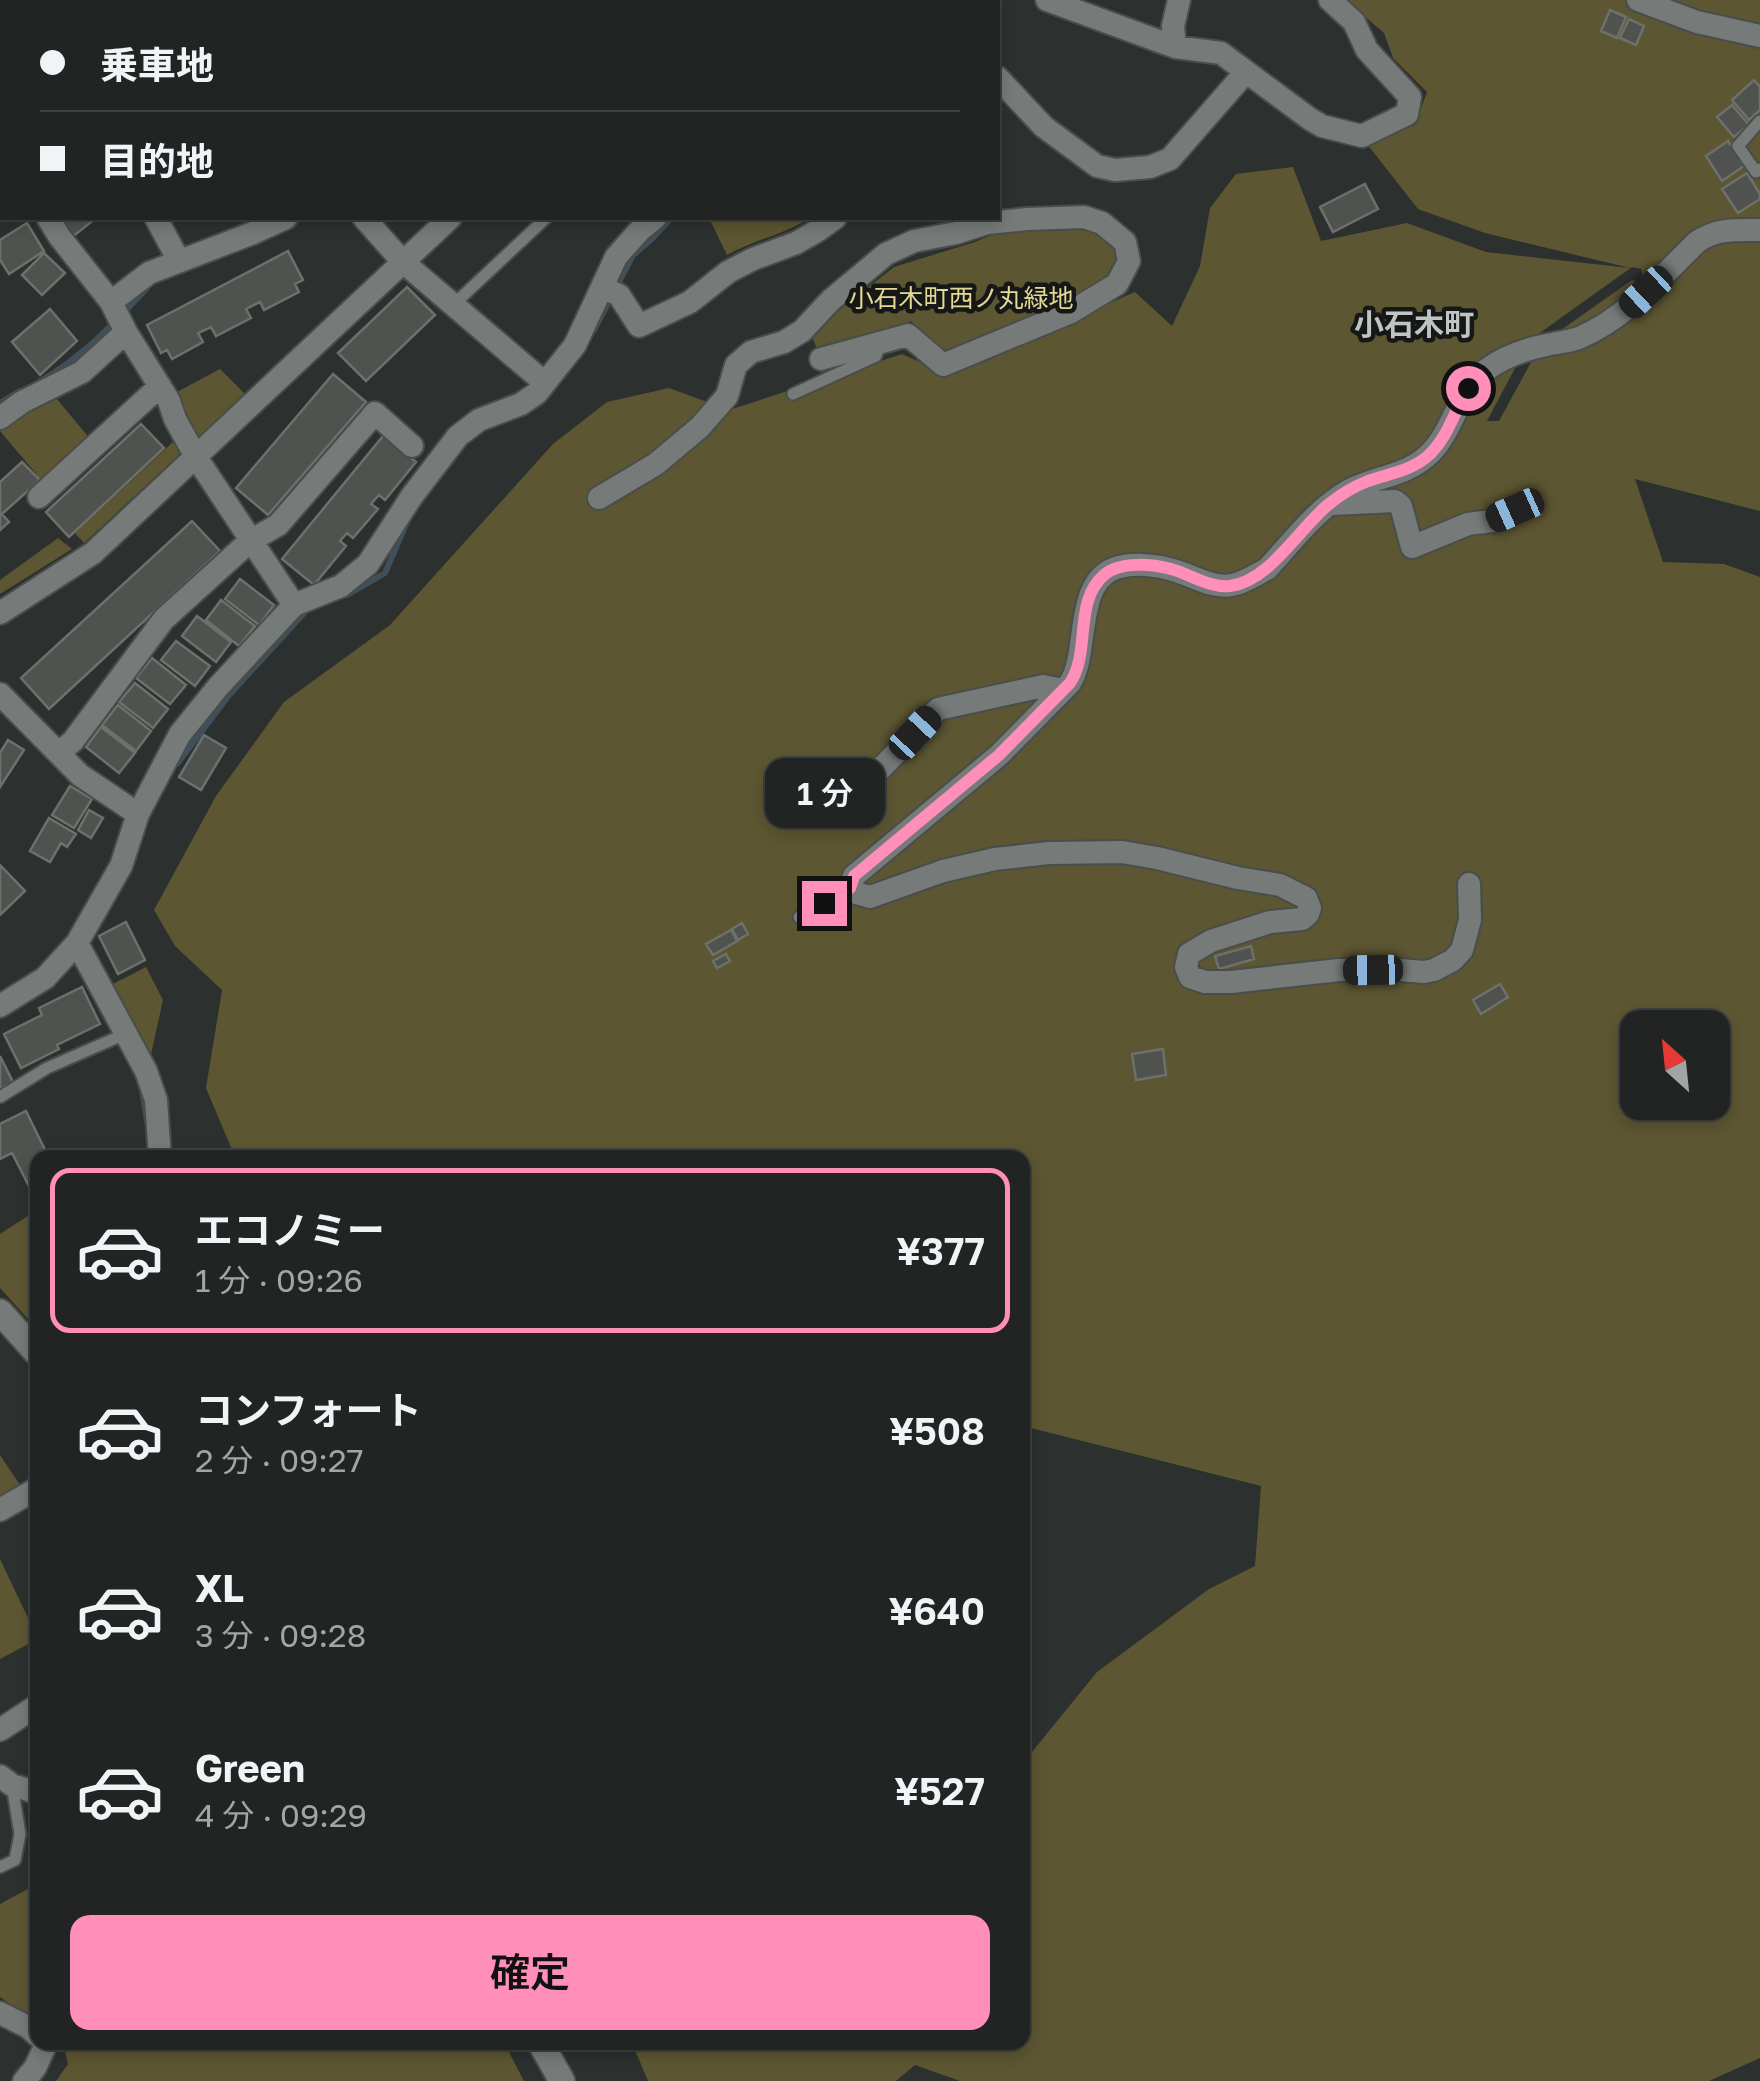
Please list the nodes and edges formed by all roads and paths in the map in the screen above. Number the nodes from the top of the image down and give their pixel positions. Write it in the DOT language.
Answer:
graph roads {
  1 [pos="1046,0"];
  2 [pos="1179,0"];
  3 [pos="1330,0"];
  4 [pos="1638,0"];
  5 [pos="1760,36"];
  6 [pos="1175,46"];
  7 [pos="1245,73"];
  8 [pos="1000,80"];
  9 [pos="1760,121"];
  10 [pos="1760,169"];
  11 [pos="49,220"];
  12 [pos="157,220"];
  13 [pos="282,220"];
  14 [pos="366,220"];
  15 [pos="448,220"];
  16 [pos="544,220"];
  17 [pos="832,220"];
  18 [pos="986,220"];
  19 [pos="1000,220"];
  20 [pos="639,222"];
  21 [pos="1760,230"];
  22 [pos="179,261"];
  23 [pos="402,262"];
  24 [pos="611,291"];
  25 [pos="452,306"];
  26 [pos="118,318"];
  27 [pos="880,343"];
  28 [pos="821,359"];
  29 [pos="545,383"];
  30 [pos="160,386"];
  31 [pos="792,394"];
  32 [pos="0,418"];
  33 [pos="412,446"];
  34 [pos="196,458"];
  35 [pos="39,497"];
  36 [pos="599,498"];
  37 [pos="1328,504"];
  38 [pos="1515,510"];
  39 [pos="250,541"];
  40 [pos="294,605"];
  41 [pos="0,612"];
  42 [pos="1063,690"];
  43 [pos="0,694"];
  44 [pos="59,753"];
  45 [pos="869,781"];
  46 [pos="138,814"];
  47 [pos="1469,884"];
  48 [pos="850,888"];
  49 [pos="799,917"];
  50 [pos="77,943"];
  51 [pos="0,1006"];
  52 [pos="124,1034"];
  53 [pos="0,1097"];
  54 [pos="159,1150"];
  55 [pos="0,1312"];
  56 [pos="30,1345"];
  57 [pos="30,1493"];
  58 [pos="0,1510"];
  59 [pos="30,1710"];
  60 [pos="0,1730"];
  61 [pos="6,1780"];
  62 [pos="30,1789"];
  63 [pos="0,1867"];
  64 [pos="0,2013"];
  65 [pos="30,2029"];
  66 [pos="43,2050"];
  67 [pos="545,2050"];
  68 [pos="24,2081"];
  69 [pos="562,2081"];
  1 -- 6 [label="street"];
  2 -- 6 [label="street"];
  3 -- 7 [label="street"];
  4 -- 5 [label="street"];
  6 -- 7 [label="street"];
  7 -- 8 [label="street"];
  9 -- 10 [label="lane"];
  11 -- 26 [label="street"];
  12 -- 22 [label="street"];
  13 -- 22 [label="street"];
  14 -- 23 [label="street"];
  15 -- 23 [label="street"];
  16 -- 25 [label="lane"];
  17 -- 24 [label="street"];
  18 -- 36 [label="street"];
  19 -- 27 [label="street"];
  20 -- 24 [label="street"];
  21 -- 37 [label="street"];
  22 -- 26 [label="street"];
  23 -- 25 [label="street"];
  23 -- 34 [label="street"];
  24 -- 29 [label="street"];
  25 -- 29 [label="street"];
  26 -- 30 [label="street"];
  26 -- 32 [label="street"];
  27 -- 28 [label="street"];
  27 -- 31 [label="lane"];
  29 -- 40 [label="street"];
  30 -- 34 [label="street"];
  30 -- 35 [label="street"];
  33 -- 39 [label="street"];
  34 -- 39 [label="street"];
  34 -- 41 [label="street"];
  37 -- 38 [label="street"];
  37 -- 42 [label="street"];
  39 -- 40 [label="street"];
  39 -- 44 [label="street"];
  40 -- 46 [label="street"];
  42 -- 45 [label="street"];
  42 -- 48 [label="street"];
  43 -- 44 [label="street"];
  44 -- 46 [label="street"];
  46 -- 50 [label="street"];
  47 -- 48 [label="street"];
  48 -- 49 [label="lane"];
  50 -- 51 [label="street"];
  50 -- 52 [label="street"];
  52 -- 53 [label="lane"];
  52 -- 54 [label="street"];
  55 -- 56 [label="street"];
  57 -- 58 [label="street"];
  59 -- 60 [label="street"];
  61 -- 62 [label="street"];
  61 -- 63 [label="lane"];
  64 -- 65 [label="street"];
  66 -- 68 [label="street"];
  67 -- 69 [label="street"];
}
